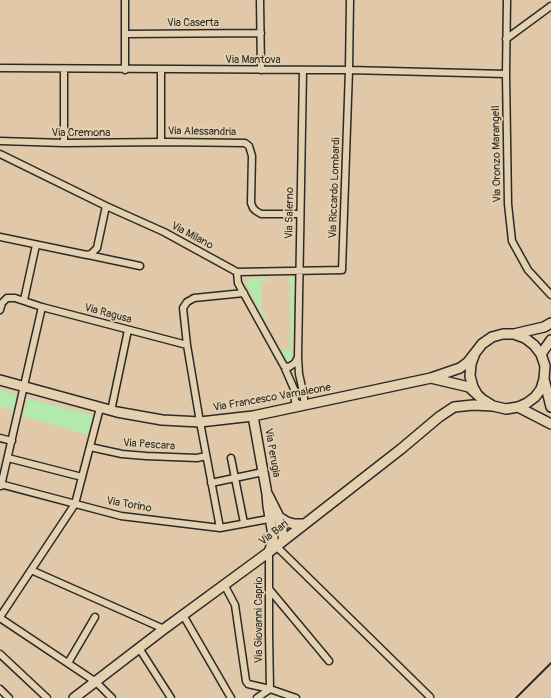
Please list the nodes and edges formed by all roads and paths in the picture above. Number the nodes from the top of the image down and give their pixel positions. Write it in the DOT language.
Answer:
graph roads {
  1 [pos="125,0"];
  2 [pos="260,0"];
  3 [pos="350,0"];
  4 [pos="507,0"];
  5 [pos="551,6"];
  6 [pos="261,33"];
  7 [pos="125,34"];
  8 [pos="506,39"];
  9 [pos="0,68"];
  10 [pos="64,69"];
  11 [pos="125,70"];
  12 [pos="161,70"];
  13 [pos="261,70"];
  14 [pos="303,70"];
  15 [pos="349,70"];
  16 [pos="506,74"];
  17 [pos="0,141"];
  18 [pos="161,142"];
  19 [pos="64,143"];
  20 [pos="0,154"];
  21 [pos="106,206"];
  22 [pos="300,214"];
  23 [pos="0,237"];
  24 [pos="36,245"];
  25 [pos="87,255"];
  26 [pos="140,266"];
  27 [pos="299,270"];
  28 [pos="236,272"];
  29 [pos="244,293"];
  30 [pos="551,295"];
  31 [pos="24,300"];
  32 [pos="42,307"];
  33 [pos="0,310"];
  34 [pos="551,323"];
  35 [pos="128,330"];
  36 [pos="514,334"];
  37 [pos="551,340"];
  38 [pos="186,345"];
  39 [pos="475,353"];
  40 [pos="541,354"];
  41 [pos="298,357"];
  42 [pos="284,366"];
  43 [pos="431,378"];
  44 [pos="544,379"];
  45 [pos="0,380"];
  46 [pos="25,387"];
  47 [pos="477,394"];
  48 [pos="304,406"];
  49 [pos="493,406"];
  50 [pos="518,407"];
  51 [pos="551,407"];
  52 [pos="100,408"];
  53 [pos="111,411"];
  54 [pos="253,416"];
  55 [pos="200,422"];
  56 [pos="551,424"];
  57 [pos="0,438"];
  58 [pos="12,441"];
  59 [pos="90,447"];
  60 [pos="206,456"];
  61 [pos="8,458"];
  62 [pos="231,458"];
  63 [pos="263,472"];
  64 [pos="82,477"];
  65 [pos="235,478"];
  66 [pos="211,483"];
  67 [pos="1,485"];
  68 [pos="74,504"];
  69 [pos="275,518"];
  70 [pos="256,521"];
  71 [pos="244,523"];
  72 [pos="304,524"];
  73 [pos="220,528"];
  74 [pos="272,529"];
  75 [pos="284,540"];
  76 [pos="273,546"];
  77 [pos="31,570"];
  78 [pos="223,585"];
  79 [pos="269,589"];
  80 [pos="183,615"];
  81 [pos="0,618"];
  82 [pos="95,618"];
  83 [pos="164,629"];
  84 [pos="139,648"];
  85 [pos="0,654"];
  86 [pos="329,661"];
  87 [pos="68,663"];
  88 [pos="96,682"];
  89 [pos="270,688"];
  90 [pos="0,689"];
  91 [pos="284,696"];
  92 [pos="430,696"];
  93 [pos="9,698"];
  94 [pos="47,698"];
  95 [pos="74,698"];
  96 [pos="112,698"];
  97 [pos="171,698"];
  98 [pos="231,698"];
  99 [pos="257,698"];
  100 [pos="296,698"];
  1 -- 7 [label="street"];
  2 -- 6 [label="street"];
  3 -- 15 [label="street, Via Riccardo Lombardi"];
  4 -- 8 [label="street, Via Oronzo Marangell"];
  5 -- 8 [label="street"];
  6 -- 7 [label="street, Via Caserta"];
  6 -- 13 [label="street"];
  7 -- 11 [label="street"];
  8 -- 16 [label="street, Via Oronzo Marangell"];
  9 -- 10 [label="street, Via Mantova"];
  10 -- 11 [label="street, Via Mantova"];
  10 -- 19 [label="street"];
  11 -- 12 [label="street, Via Mantova"];
  12 -- 13 [label="street, Via Mantova"];
  12 -- 18 [label="street"];
  13 -- 14 [label="street, Via Mantova"];
  14 -- 15 [label="street, Via Mantova"];
  14 -- 22 [label="street, Via Salerno"];
  15 -- 16 [label="street, Via Mantova"];
  15 -- 27 [label="street, Via Riccardo Lombardi"];
  16 -- 30 [label="street, Via Oronzo Marangell"];
  17 -- 19 [label="street, Via Cremona"];
  18 -- 19 [label="street, Via Cremona"];
  18 -- 22 [label="street, Via Alessandria"];
  20 -- 21 [label="street, Via Milano"];
  21 -- 25 [label="street"];
  21 -- 28 [label="street, Via Milano"];
  22 -- 27 [label="street, Via Salerno"];
  23 -- 24 [label="street"];
  24 -- 25 [label="street"];
  24 -- 31 [label="street"];
  25 -- 26 [label="street"];
  27 -- 28 [label="street, Via Riccardo Lombardi"];
  27 -- 41 [label="street, Via Salerno"];
  28 -- 29 [label="street"];
  29 -- 38 [label="street"];
  29 -- 42 [label="street"];
  31 -- 32 [label="street, Via Ragusa"];
  31 -- 33 [label="street"];
  32 -- 35 [label="street, Via Ragusa"];
  32 -- 46 [label="street"];
  34 -- 36 [label="main road"];
  35 -- 38 [label="street, Via Ragusa"];
  35 -- 53 [label="street"];
  36 -- 39 [label="main road"];
  36 -- 40 [label="main road"];
  37 -- 40 [label="main road"];
  38 -- 55 [label="street"];
  39 -- 43 [label="main road, Via Francesco Vamaleone"];
  39 -- 47 [label="main road"];
  40 -- 44 [label="main road"];
  41 -- 42 [label="street"];
  41 -- 48 [label="street, Via Salerno"];
  42 -- 48 [label="street"];
  43 -- 47 [label="main road"];
  43 -- 48 [label="main road, Via Francesco Vamaleone"];
  44 -- 50 [label="main road"];
  44 -- 51 [label="main road"];
  45 -- 46 [label="main road, Via Francesco Vamaleone"];
  46 -- 52 [label="main road, Via Francesco Vamaleone"];
  46 -- 58 [label="street"];
  47 -- 49 [label="main road"];
  48 -- 54 [label="main road, Via Francesco Vamaleone"];
  49 -- 50 [label="main road"];
  49 -- 72 [label="main road, Via Bari"];
  50 -- 56 [label="main road"];
  52 -- 53 [label="main road, Via Francesco Vamaleone"];
  52 -- 59 [label="street"];
  53 -- 55 [label="main road, Via Francesco Vamaleone"];
  54 -- 55 [label="main road, Via Francesco Vamaleone"];
  54 -- 63 [label="main road, Via Perugia"];
  55 -- 60 [label="street"];
  57 -- 58 [label="street"];
  58 -- 61 [label="street"];
  59 -- 60 [label="street, Via Pescara"];
  59 -- 64 [label="street"];
  60 -- 66 [label="street"];
  61 -- 64 [label="street"];
  61 -- 67 [label="street"];
  62 -- 65 [label="street"];
  63 -- 65 [label="street"];
  63 -- 69 [label="main road, Via Perugia"];
  64 -- 68 [label="street"];
  65 -- 66 [label="street"];
  65 -- 71 [label="street"];
  66 -- 73 [label="street"];
  67 -- 68 [label="street, Via Torino"];
  68 -- 73 [label="street, Via Torino"];
  68 -- 77 [label="street"];
  69 -- 70 [label="street, Via Torino"];
  69 -- 72 [label="main road"];
  69 -- 74 [label="main road"];
  69 -- 75 [label="main road"];
  70 -- 71 [label="street, Via Torino"];
  70 -- 74 [label="street"];
  71 -- 73 [label="street, Via Torino"];
  72 -- 75 [label="main road, Via Bari"];
  74 -- 75 [label="main road"];
  74 -- 76 [label="main road"];
  75 -- 76 [label="main road, Via Bari"];
  76 -- 78 [label="main road, Via Bari"];
  76 -- 79 [label="street, Via Giovanni Caprio"];
  76 -- 92 [label="street"];
  77 -- 81 [label="street"];
  77 -- 83 [label="street"];
  78 -- 80 [label="main road, Via Bari"];
  78 -- 89 [label="street"];
  79 -- 86 [label="street"];
  79 -- 89 [label="street, Via Giovanni Caprio"];
  80 -- 83 [label="main road, Via Bari"];
  80 -- 98 [label="street"];
  81 -- 87 [label="street"];
  82 -- 87 [label="street"];
  83 -- 84 [label="main road, Via Bari"];
  84 -- 88 [label="main road, Via Bari"];
  84 -- 97 [label="street"];
  85 -- 94 [label="street"];
  87 -- 88 [label="street"];
  88 -- 95 [label="main road, Via Bari"];
  88 -- 96 [label="street"];
  89 -- 91 [label="street"];
  89 -- 99 [label="street"];
  90 -- 93 [label="street"];
  91 -- 100 [label="street"];
}
